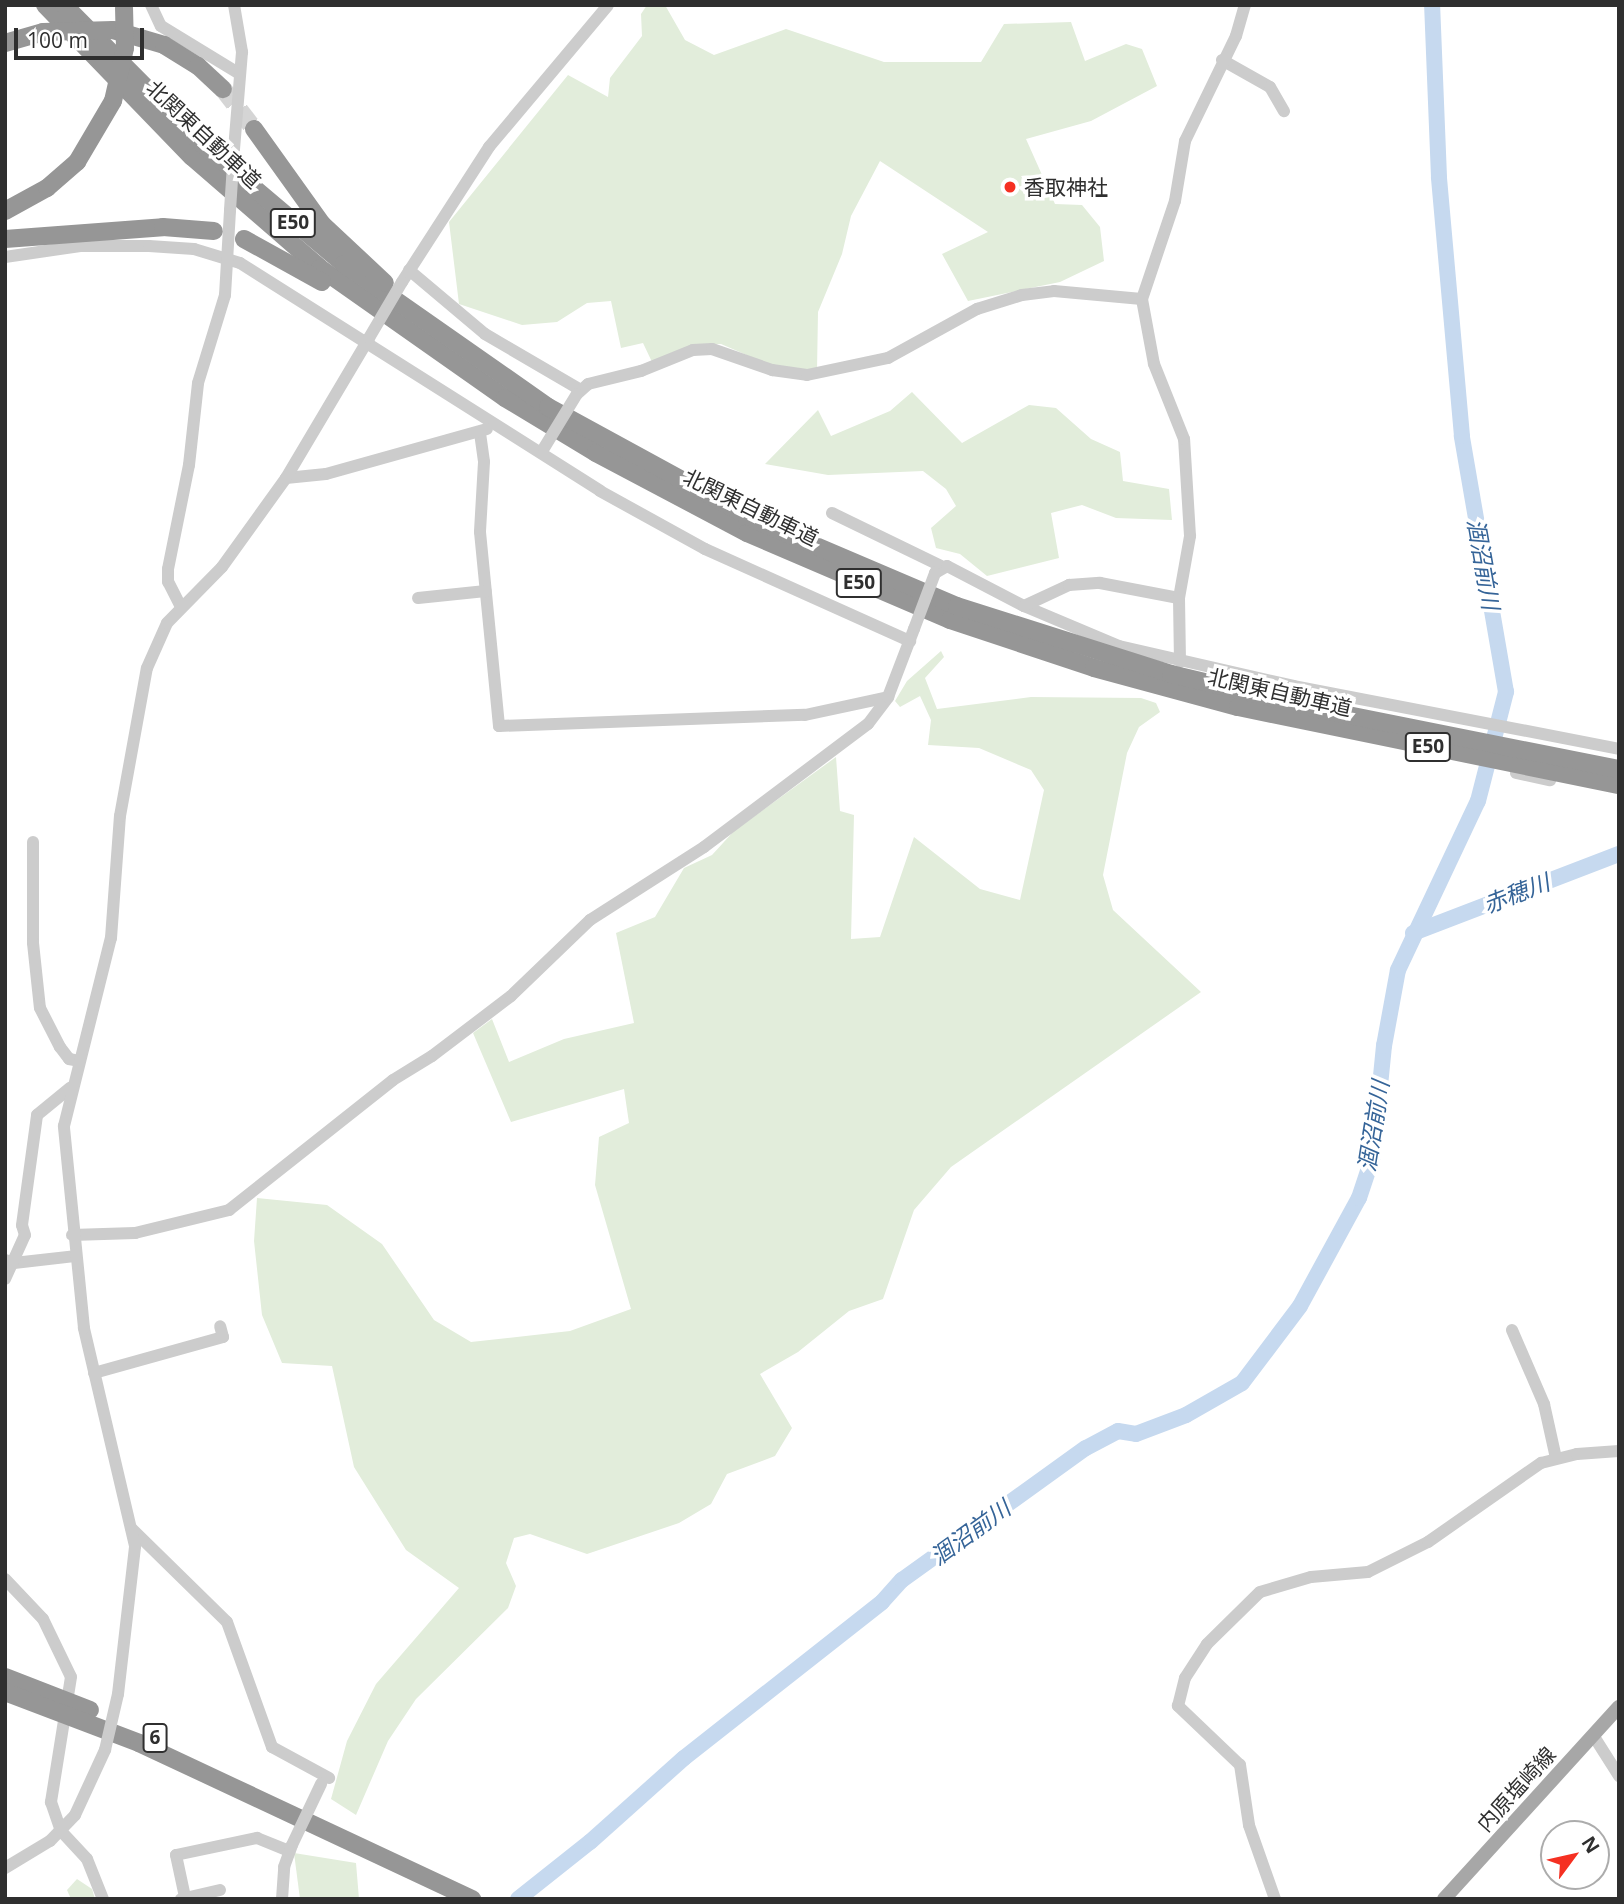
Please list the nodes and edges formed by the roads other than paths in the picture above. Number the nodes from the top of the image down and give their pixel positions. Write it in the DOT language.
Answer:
graph roads {
  1 [pos="44,5"];
  2 [pos="64,5"];
  3 [pos="151,5"];
  4 [pos="234,5"];
  5 [pos="608,5"];
  6 [pos="1245,5"];
  7 [pos="123,7"];
  8 [pos="5,43"];
  9 [pos="1222,60"];
  10 [pos="240,74"];
  11 [pos="223,89"];
  12 [pos="1284,111"];
  13 [pos="254,129"];
  14 [pos="5,211"];
  15 [pos="214,230"];
  16 [pos="5,239"];
  17 [pos="244,239"];
  18 [pos="5,257"];
  19 [pos="227,259"];
  20 [pos="409,270"];
  21 [pos="1142,299"];
  22 [pos="368,341"];
  23 [pos="578,391"];
  24 [pos="505,398"];
  25 [pos="548,407"];
  26 [pos="493,426"];
  27 [pos="480,433"];
  28 [pos="543,451"];
  29 [pos="286,478"];
  30 [pos="832,513"];
  31 [pos="938,569"];
  32 [pos="486,591"];
  33 [pos="418,598"];
  34 [pos="1179,598"];
  35 [pos="181,607"];
  36 [pos="1024,607"];
  37 [pos="912,635"];
  38 [pos="1180,662"];
  39 [pos="888,697"];
  40 [pos="1240,700"];
  41 [pos="1619,749"];
  42 [pos="1619,769"];
  43 [pos="1516,773"];
  44 [pos="1619,785"];
  45 [pos="1619,793"];
  46 [pos="33,842"];
  47 [pos="79,1061"];
  48 [pos="70,1088"];
  49 [pos="72,1235"];
  50 [pos="75,1256"];
  51 [pos="10,1261"];
  52 [pos="5,1279"];
  53 [pos="220,1326"];
  54 [pos="1512,1330"];
  55 [pos="94,1373"];
  56 [pos="1619,1451"];
  57 [pos="1556,1458"];
  58 [pos="131,1528"];
  59 [pos="5,1579"];
  60 [pos="5,1677"];
  61 [pos="5,1692"];
  62 [pos="1619,1707"];
  63 [pos="69,1708"];
  64 [pos="1592,1735"];
  65 [pos="1619,1776"];
  66 [pos="61,1831"];
  67 [pos="290,1848"];
  68 [pos="5,1868"];
  69 [pos="220,1890"];
  70 [pos="183,1898"];
  71 [pos="103,1899"];
  72 [pos="282,1899"];
  73 [pos="472,1899"];
  74 [pos="1275,1899"];
  75 [pos="1444,1899"];
  1 -- 24 [label="highway, 北関東自動車道 / E50"];
  2 -- 25 [label="highway, 北関東自動車道 / E50"];
  3 -- 10 [label="street"];
  4 -- 10 [label="street"];
  5 -- 20 [label="street"];
  6 -- 9 [label="street"];
  7 -- 14 [label="highway, bridge"];
  8 -- 11 [label="highway, bridge"];
  9 -- 12 [label="street"];
  9 -- 21 [label="street"];
  10 -- 19 [label="street, bridge"];
  13 -- 25 [label="highway"];
  15 -- 16 [label="highway"];
  17 -- 24 [label="highway"];
  18 -- 19 [label="street"];
  19 -- 22 [label="street"];
  19 -- 35 [label="street"];
  20 -- 22 [label="street, bridge"];
  20 -- 23 [label="street"];
  21 -- 23 [label="street"];
  21 -- 34 [label="street"];
  22 -- 26 [label="street"];
  22 -- 29 [label="street"];
  23 -- 28 [label="street, bridge"];
  24 -- 40 [label="highway, 北関東自動車道 / E50"];
  25 -- 40 [label="highway, 北関東自動車道 / E50"];
  26 -- 27 [label="street"];
  26 -- 28 [label="street"];
  27 -- 29 [label="street"];
  27 -- 32 [label="street"];
  28 -- 37 [label="street"];
  29 -- 35 [label="street"];
  30 -- 31 [label="street"];
  31 -- 36 [label="street"];
  31 -- 37 [label="street, bridge"];
  32 -- 33 [label="street"];
  32 -- 39 [label="street"];
  34 -- 36 [label="street"];
  34 -- 38 [label="street"];
  35 -- 47 [label="street"];
  36 -- 38 [label="street"];
  37 -- 39 [label="street"];
  38 -- 41 [label="street"];
  39 -- 49 [label="street"];
  40 -- 42 [label="highway, 北関東自動車道 / E50"];
  40 -- 44 [label="highway, 北関東自動車道 / E50"];
  43 -- 45 [label="street"];
  46 -- 47 [label="street"];
  47 -- 48 [label="street"];
  48 -- 49 [label="street"];
  48 -- 51 [label="street"];
  49 -- 50 [label="street"];
  50 -- 51 [label="street"];
  50 -- 55 [label="street"];
  51 -- 52 [label="street"];
  53 -- 55 [label="street"];
  54 -- 57 [label="street"];
  55 -- 58 [label="street"];
  56 -- 57 [label="street"];
  57 -- 74 [label="street"];
  58 -- 66 [label="street, bridge"];
  58 -- 67 [label="street, bridge"];
  59 -- 63 [label="street"];
  60 -- 63 [label="highway, 6"];
  61 -- 63 [label="highway"];
  62 -- 64 [label="main road, 内原塩崎線"];
  63 -- 66 [label="street"];
  63 -- 73 [label="highway, 6"];
  64 -- 65 [label="street"];
  64 -- 75 [label="main road, 内原塩崎線"];
  66 -- 68 [label="street"];
  66 -- 71 [label="street"];
  67 -- 70 [label="street"];
  67 -- 72 [label="street"];
  69 -- 70 [label="street"];
}
